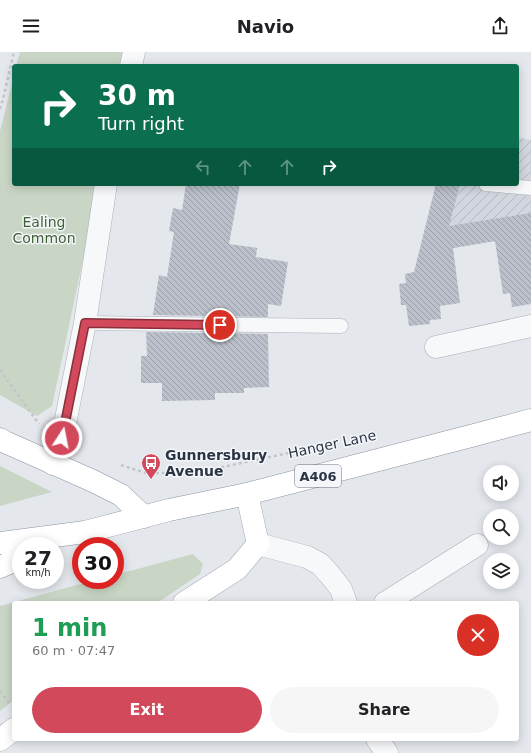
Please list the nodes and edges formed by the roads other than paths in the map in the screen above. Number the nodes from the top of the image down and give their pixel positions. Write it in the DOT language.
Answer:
graph roads {
  1 [pos="134,52"];
  2 [pos="131,64"];
  3 [pos="106,186"];
  4 [pos="508,186"];
  5 [pos="531,188"];
  6 [pos="85,323"];
  7 [pos="341,326"];
  8 [pos="531,326"];
  9 [pos="436,347"];
  10 [pos="531,420"];
  11 [pos="0,439"];
  12 [pos="53,464"];
  13 [pos="247,494"];
  14 [pos="144,517"];
  15 [pos="85,532"];
  16 [pos="64,541"];
  17 [pos="0,543"];
  18 [pos="258,544"];
  19 [pos="477,545"];
  20 [pos="12,562"];
  21 [pos="0,567"];
  22 [pos="187,601"];
  23 [pos="345,601"];
  24 [pos="388,601"];
  25 [pos="12,731"];
  26 [pos="0,741"];
  27 [pos="378,741"];
  28 [pos="11,753"];
  29 [pos="386,753"];
  1 -- 2 [label="street"];
  3 -- 6 [label="street"];
  4 -- 5 [label="lane"];
  6 -- 7 [label="lane"];
  6 -- 12 [label="street"];
  8 -- 9 [label="street"];
  10 -- 13 [label="main road, Hanger Lane / A406"];
  11 -- 12 [label="main road"];
  12 -- 14 [label="main road"];
  13 -- 14 [label="main road, Hanger Lane / A406"];
  13 -- 18 [label="main road"];
  14 -- 15 [label="main road, Hanger Lane / A406"];
  15 -- 16 [label="main road, Hanger Lane / A406"];
  15 -- 17 [label="main road, Hanger Lane / A406"];
  18 -- 22 [label="main road"];
  18 -- 23 [label="street"];
  19 -- 24 [label="street"];
  20 -- 21 [label="main road"];
  25 -- 26 [label="main road"];
  26 -- 28 [label="main road"];
  27 -- 29 [label="street"];
}
